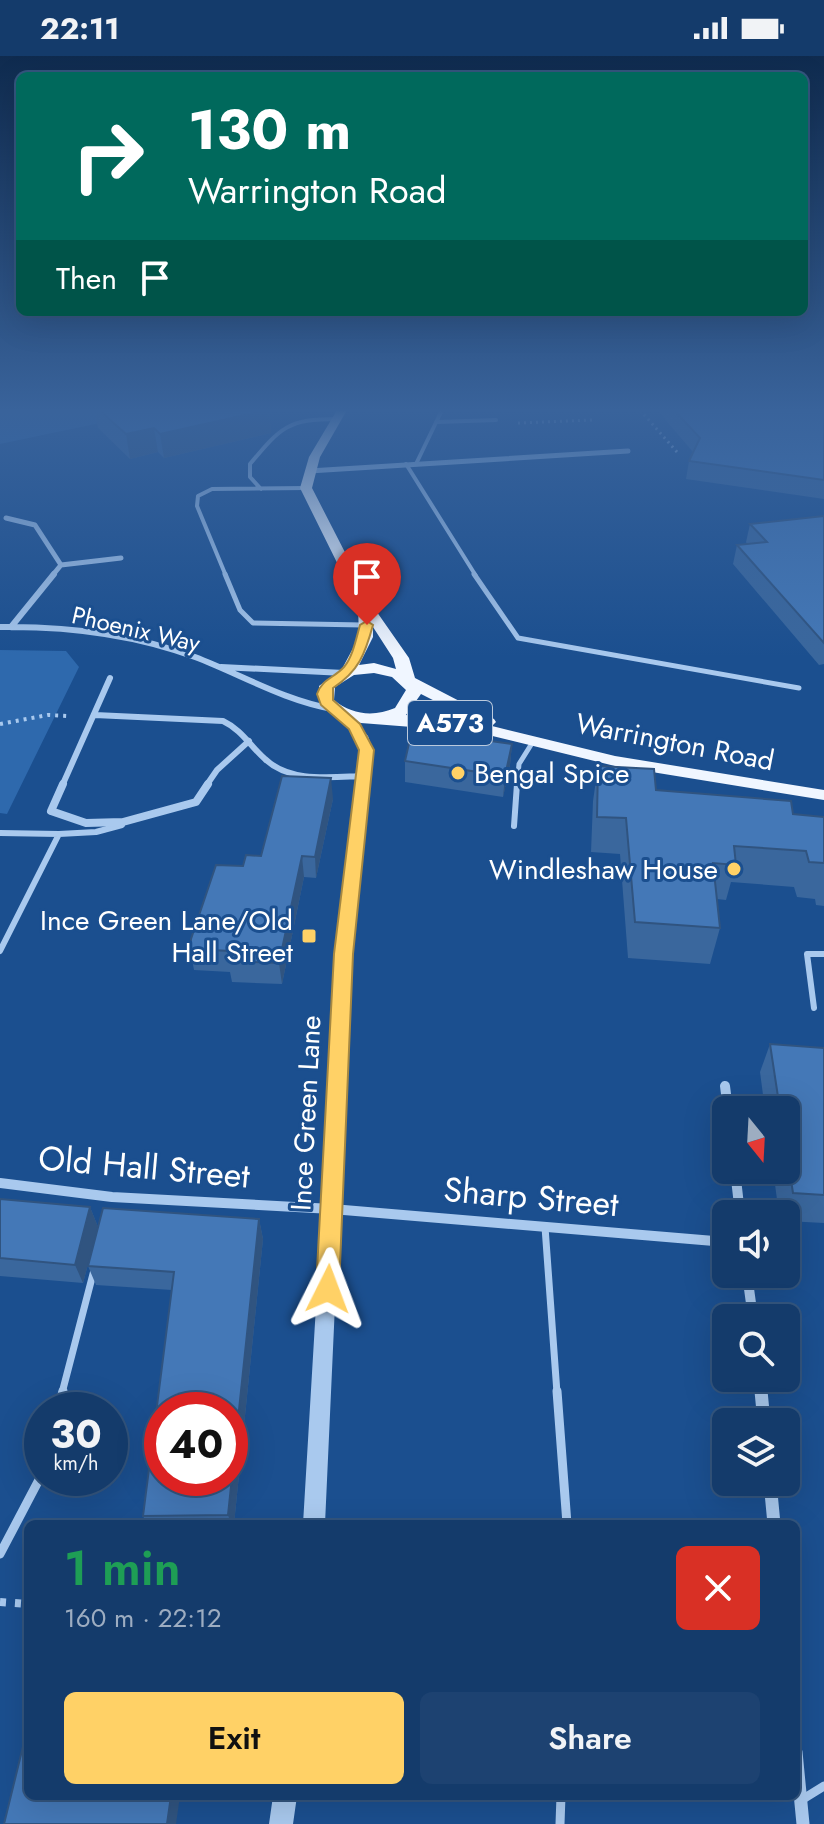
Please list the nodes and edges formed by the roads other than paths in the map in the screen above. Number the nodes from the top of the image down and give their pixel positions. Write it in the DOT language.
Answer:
graph roads {
  1 [pos="205,493"];
  2 [pos="308,493"];
  3 [pos="424,493"];
  4 [pos="6,518"];
  5 [pos="121,558"];
  6 [pos="61,565"];
  7 [pos="373,624"];
  8 [pos="0,627"];
  9 [pos="11,627"];
  10 [pos="217,666"];
  11 [pos="346,672"];
  12 [pos="110,678"];
  13 [pos="408,681"];
  14 [pos="799,688"];
  15 [pos="338,712"];
  16 [pos="95,715"];
  17 [pos="382,717"];
  18 [pos="526,738"];
  19 [pos="249,741"];
  20 [pos="363,776"];
  21 [pos="824,795"];
  22 [pos="130,823"];
  23 [pos="514,826"];
  24 [pos="0,833"];
  25 [pos="59,834"];
  26 [pos="0,951"];
  27 [pos="824,954"];
  28 [pos="814,1008"];
  29 [pos="725,1086"];
  30 [pos="726,1096"];
  31 [pos="0,1183"];
  32 [pos="112,1197"];
  33 [pos="332,1209"];
  34 [pos="109,1210"];
  35 [pos="545,1227"];
  36 [pos="712,1241"];
  37 [pos="96,1262"];
  38 [pos="63,1392"];
  39 [pos="36,1496"];
  40 [pos="771,1496"];
  41 [pos="314,1520"];
  42 [pos="567,1520"];
  43 [pos="774,1520"];
  44 [pos="0,1554"];
  45 [pos="824,1786"];
  46 [pos="284,1800"];
  47 [pos="561,1800"];
  48 [pos="800,1800"];
  49 [pos="281,1824"];
  50 [pos="560,1824"];
  51 [pos="803,1824"];
  1 -- 7 [label="lane"];
  2 -- 7 [label="main road, A573"];
  3 -- 14 [label="lane"];
  4 -- 6 [label="street"];
  5 -- 6 [label="street"];
  6 -- 9 [label="street"];
  7 -- 11 [label="main road"];
  7 -- 13 [label="main road, A573"];
  8 -- 9 [label="street, Phoenix Way"];
  9 -- 10 [label="street, Phoenix Way"];
  10 -- 11 [label="street, Phoenix Way"];
  10 -- 15 [label="street, Phoenix Way"];
  11 -- 13 [label="main road, A573"];
  11 -- 15 [label="main road"];
  12 -- 16 [label="street"];
  13 -- 17 [label="main road, A573"];
  13 -- 18 [label="main road, Warrington Road / A573"];
  15 -- 17 [label="main road, A573"];
  15 -- 20 [label="street, Ince Green Lane"];
  16 -- 19 [label="street"];
  16 -- 22 [label="street"];
  17 -- 18 [label="main road, Warrington Road / A573"];
  18 -- 21 [label="main road, Warrington Road / A573"];
  18 -- 23 [label="lane"];
  19 -- 20 [label="street"];
  19 -- 22 [label="street"];
  20 -- 33 [label="street, Ince Green Lane"];
  22 -- 25 [label="lane"];
  24 -- 25 [label="lane"];
  25 -- 26 [label="lane"];
  27 -- 28 [label="lane"];
  29 -- 30 [label="street"];
  31 -- 32 [label="street, Old Hall Street"];
  32 -- 33 [label="street, Old Hall Street"];
  32 -- 34 [label="lane"];
  33 -- 35 [label="street, Sharp Street"];
  33 -- 41 [label="street, Ince Green Lane"];
  35 -- 36 [label="street, Sharp Street"];
  35 -- 42 [label="lane"];
  37 -- 38 [label="lane"];
  39 -- 44 [label="lane"];
  40 -- 43 [label="street"];
  45 -- 48 [label="lane"];
  46 -- 49 [label="street"];
  47 -- 50 [label="lane"];
  48 -- 51 [label="street"];
}
